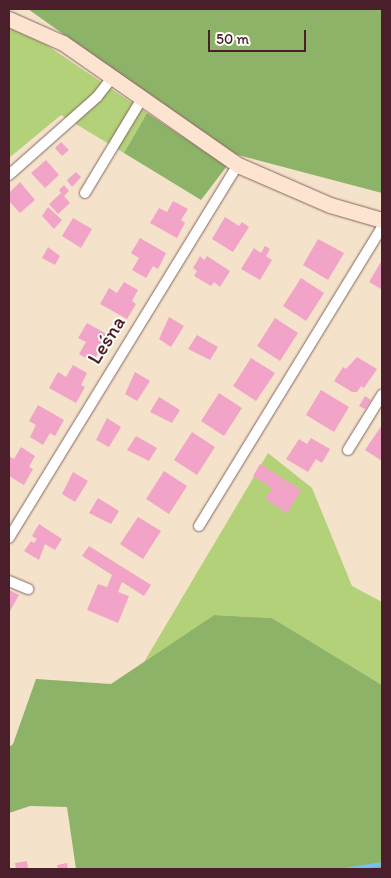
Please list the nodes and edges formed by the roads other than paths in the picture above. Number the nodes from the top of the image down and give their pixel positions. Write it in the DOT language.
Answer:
graph roads {
  1 [pos="9,19"];
  2 [pos="112,78"];
  3 [pos="141,100"];
  4 [pos="238,165"];
  5 [pos="9,175"];
  6 [pos="85,193"];
  7 [pos="382,220"];
  8 [pos="382,227"];
  9 [pos="382,395"];
  10 [pos="348,450"];
  11 [pos="199,526"];
  12 [pos="9,538"];
  13 [pos="9,581"];
  14 [pos="28,589"];
  1 -- 2 [label="street"];
  2 -- 3 [label="street"];
  2 -- 5 [label="street"];
  3 -- 4 [label="street"];
  3 -- 6 [label="street"];
  4 -- 7 [label="street"];
  4 -- 12 [label="street, Leśna"];
  8 -- 11 [label="street"];
  9 -- 10 [label="street"];
  13 -- 14 [label="street"];
}
